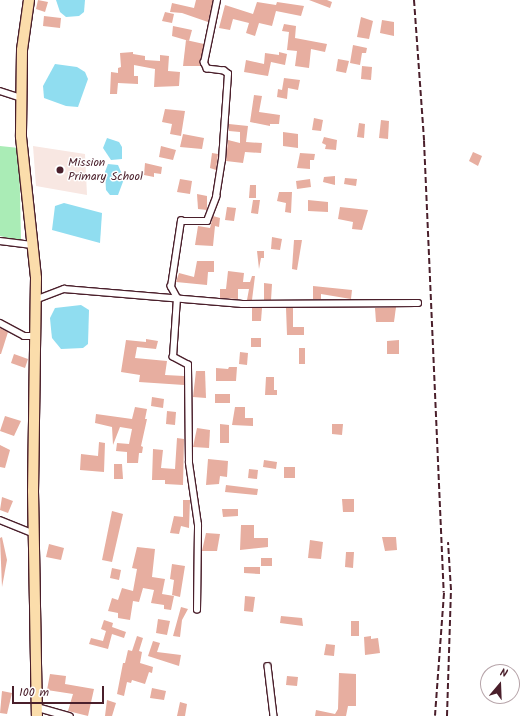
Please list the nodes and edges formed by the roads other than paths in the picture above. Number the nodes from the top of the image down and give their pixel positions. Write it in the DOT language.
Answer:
graph roads {
  1 [pos="29,0"];
  2 [pos="217,0"];
  3 [pos="0,91"];
  4 [pos="22,98"];
  5 [pos="0,241"];
  6 [pos="32,245"];
  7 [pos="177,298"];
  8 [pos="35,300"];
  9 [pos="418,303"];
  10 [pos="0,323"];
  11 [pos="35,336"];
  12 [pos="0,520"];
  13 [pos="33,533"];
  14 [pos="197,610"];
  15 [pos="268,666"];
  16 [pos="37,712"];
  17 [pos="69,716"];
  18 [pos="274,716"];
  1 -- 4 [label="highway"];
  2 -- 7 [label="street"];
  3 -- 4 [label="street"];
  4 -- 6 [label="highway"];
  5 -- 6 [label="street"];
  6 -- 8 [label="highway"];
  7 -- 8 [label="street"];
  7 -- 9 [label="street"];
  7 -- 14 [label="street"];
  8 -- 11 [label="highway"];
  10 -- 11 [label="street"];
  11 -- 13 [label="highway"];
  12 -- 13 [label="street"];
  13 -- 16 [label="highway"];
  15 -- 18 [label="street"];
  16 -- 17 [label="street"];
}
